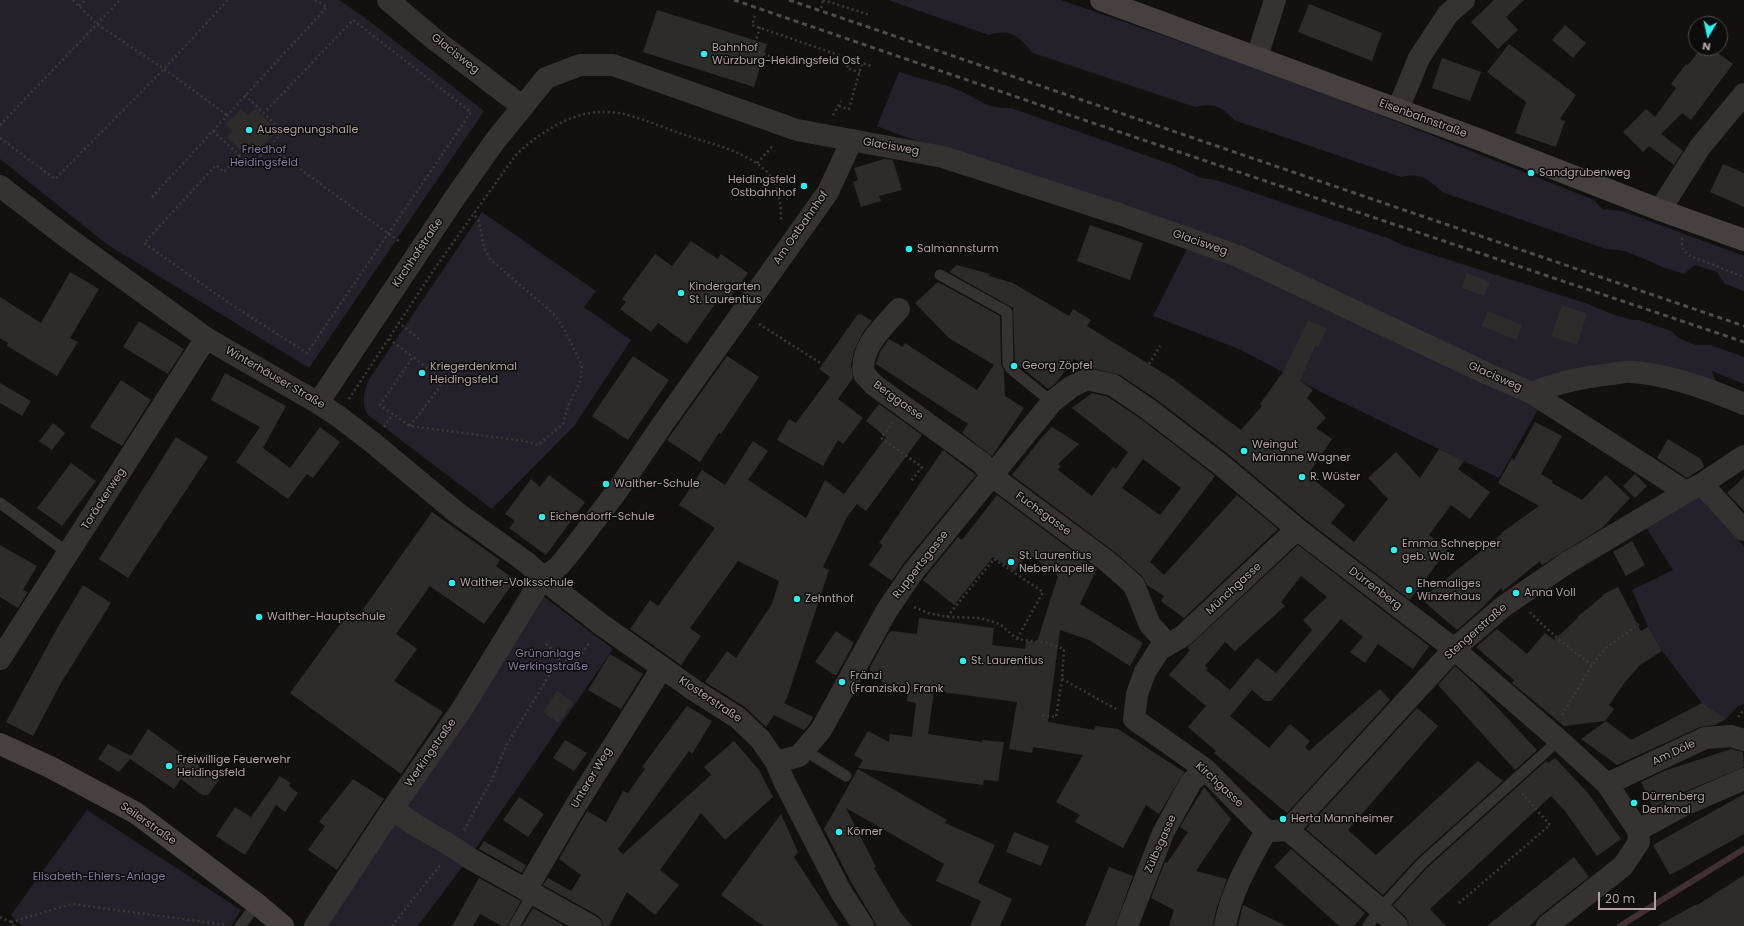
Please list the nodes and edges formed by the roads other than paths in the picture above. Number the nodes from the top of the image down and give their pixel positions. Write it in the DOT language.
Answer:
graph roads {
  1 [pos="388,0"];
  2 [pos="1101,0"];
  3 [pos="1275,0"];
  4 [pos="1464,0"];
  5 [pos="1257,57"];
  6 [pos="1744,94"];
  7 [pos="523,107"];
  8 [pos="1398,109"];
  9 [pos="852,140"];
  10 [pos="0,186"];
  11 [pos="1660,210"];
  12 [pos="1744,240"];
  13 [pos="940,275"];
  14 [pos="899,309"];
  15 [pos="206,338"];
  16 [pos="1088,379"];
  17 [pos="1532,393"];
  18 [pos="1052,402"];
  19 [pos="318,403"];
  20 [pos="1744,404"];
  21 [pos="1744,456"];
  22 [pos="992,476"];
  23 [pos="1694,488"];
  24 [pos="0,503"];
  25 [pos="1297,529"];
  26 [pos="1744,530"];
  27 [pos="68,553"];
  28 [pos="544,578"];
  29 [pos="1167,643"];
  30 [pos="1454,649"];
  31 [pos="0,659"];
  32 [pos="662,668"];
  33 [pos="1555,736"];
  34 [pos="1744,740"];
  35 [pos="0,744"];
  36 [pos="804,750"];
  37 [pos="776,762"];
  38 [pos="1205,769"];
  39 [pos="846,776"];
  40 [pos="1744,779"];
  41 [pos="1607,784"];
  42 [pos="393,808"];
  43 [pos="1288,830"];
  44 [pos="1638,830"];
  45 [pos="1266,831"];
  46 [pos="530,892"];
  47 [pos="257,904"];
  48 [pos="1374,918"];
  49 [pos="240,926"];
  50 [pos="283,926"];
  51 [pos="316,926"];
  52 [pos="514,926"];
  53 [pos="591,926"];
  54 [pos="863,926"];
  55 [pos="1127,926"];
  56 [pos="1225,926"];
  57 [pos="1397,926"];
  58 [pos="1547,926"];
  1 -- 7 [label="street, Glacisweg"];
  2 -- 5 [label="street, Eisenbahnstraße"];
  3 -- 5 [label="street"];
  4 -- 8 [label="street"];
  5 -- 8 [label="street, Eisenbahnstraße"];
  6 -- 11 [label="street"];
  7 -- 9 [label="street"];
  7 -- 19 [label="street, Kirchhofstraße"];
  8 -- 11 [label="street, Eisenbahnstraße"];
  9 -- 17 [label="street, Glacisweg"];
  9 -- 28 [label="street, Am Ostbahnhof"];
  10 -- 15 [label="street, Winterhäuser Straße"];
  11 -- 12 [label="street, Eisenbahnstraße"];
  13 -- 18 [label="lane"];
  14 -- 22 [label="street, Berggasse"];
  15 -- 19 [label="street, Winterhäuser Straße"];
  15 -- 27 [label="street, Toräckerweg"];
  16 -- 18 [label="street, Ruppertsgasse"];
  16 -- 25 [label="street, Dürrenberg"];
  17 -- 20 [label="street, Glacisweg"];
  17 -- 23 [label="street, Glacisweg"];
  18 -- 22 [label="street, Ruppertsgasse"];
  19 -- 28 [label="street, Winterhäuser Straße"];
  21 -- 23 [label="street, Stengerstraße"];
  22 -- 29 [label="street, Fuchsgasse"];
  22 -- 36 [label="street, Ruppertsgasse"];
  23 -- 26 [label="street, Glacisweg"];
  23 -- 30 [label="street, Stengerstraße"];
  24 -- 27 [label="lane"];
  25 -- 29 [label="street, Münchgasse"];
  25 -- 30 [label="street, Dürrenberg"];
  27 -- 31 [label="street, Toräckerweg"];
  28 -- 32 [label="street, Klosterstraße"];
  28 -- 42 [label="street, Werkingstraße"];
  29 -- 38 [label="street, Kirchgasse"];
  30 -- 33 [label="street, Dürrenberg"];
  30 -- 43 [label="street, Stengerstraße"];
  32 -- 37 [label="street, Klosterstraße"];
  32 -- 46 [label="street, Unterer Weg"];
  33 -- 41 [label="street, Dürrenberg"];
  33 -- 48 [label="lane"];
  34 -- 41 [label="street, Am Döle"];
  35 -- 47 [label="street, Seilerstraße"];
  36 -- 37 [label="street, Ruppertsgasse"];
  36 -- 39 [label="lane"];
  37 -- 54 [label="street, Klosterstraße"];
  38 -- 45 [label="street, Kirchgasse"];
  38 -- 55 [label="street, Zülbsgasse"];
  40 -- 44 [label="street"];
  41 -- 44 [label="street, Dürrenberg"];
  42 -- 46 [label="street"];
  42 -- 51 [label="street, Werkingstraße"];
  43 -- 45 [label="street"];
  43 -- 48 [label="street"];
  44 -- 58 [label="street"];
  45 -- 56 [label="street"];
  46 -- 52 [label="lane, Unterer Weg"];
  46 -- 53 [label="street"];
  47 -- 49 [label="lane"];
  47 -- 50 [label="street, Seilerstraße"];
  48 -- 57 [label="street"];
}
